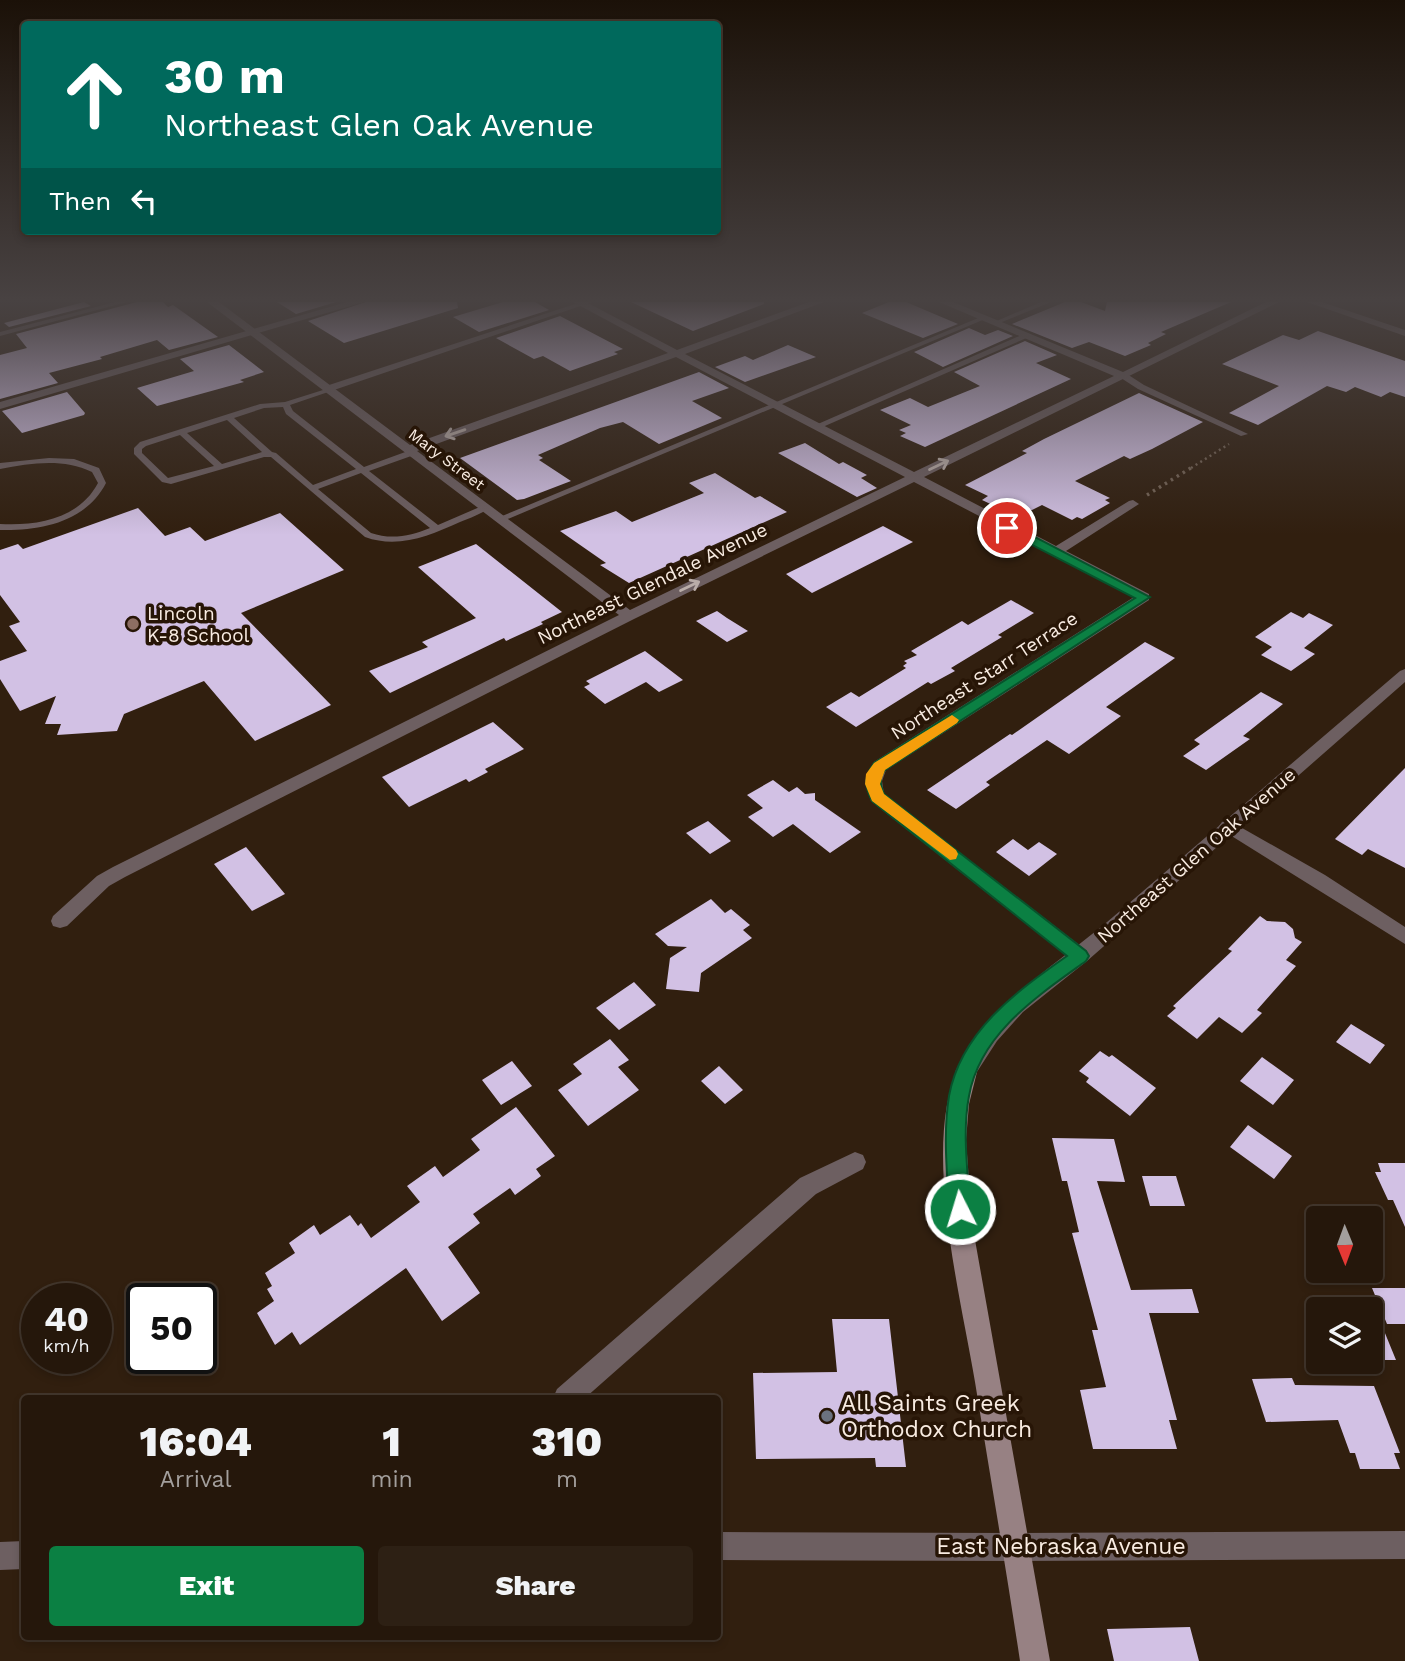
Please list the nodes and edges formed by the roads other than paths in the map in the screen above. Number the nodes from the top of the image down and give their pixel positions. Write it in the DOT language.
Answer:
graph roads {
  1 [pos="92,380"];
  2 [pos="314,380"];
  3 [pos="359,380"];
  4 [pos="610,380"];
  5 [pos="724,380"];
  6 [pos="834,380"];
  7 [pos="926,380"];
  8 [pos="1117,380"];
  9 [pos="1129,380"];
  10 [pos="328,390"];
  11 [pos="286,404"];
  12 [pos="772,405"];
  13 [pos="0,406"];
  14 [pos="228,417"];
  15 [pos="815,427"];
  16 [pos="181,432"];
  17 [pos="1244,434"];
  18 [pos="410,451"];
  19 [pos="268,453"];
  20 [pos="0,466"];
  21 [pos="222,467"];
  22 [pos="364,470"];
  23 [pos="911,478"];
  24 [pos="312,488"];
  25 [pos="1133,504"];
  26 [pos="485,508"];
  27 [pos="500,519"];
  28 [pos="0,527"];
  29 [pos="436,528"];
  30 [pos="1055,552"];
  31 [pos="629,616"];
  32 [pos="1405,674"];
  33 [pos="1228,826"];
  34 [pos="60,921"];
  35 [pos="1405,937"];
  36 [pos="1080,956"];
  37 [pos="966,1072"];
  38 [pos="855,1162"];
  39 [pos="569,1395"];
  40 [pos="1405,1545"];
  41 [pos="721,1546"];
  42 [pos="1016,1547"];
  43 [pos="21,1555"];
  44 [pos="0,1556"];
  45 [pos="1035,1661"];
  1 -- 13 [label="street"];
  2 -- 10 [label="street, Mary Street"];
  3 -- 10 [label="lane"];
  4 -- 18 [label="street, one-way"];
  5 -- 12 [label="street"];
  6 -- 12 [label="lane"];
  7 -- 15 [label="lane"];
  23 -- 8 [label="street, Northeast Glendale Avenue, one-way"];
  9 -- 17 [label="lane"];
  10 -- 11 [label="lane"];
  10 -- 18 [label="street, Mary Street"];
  11 -- 14 [label="lane"];
  11 -- 22 [label="lane"];
  12 -- 15 [label="street"];
  12 -- 27 [label="lane"];
  14 -- 16 [label="lane"];
  14 -- 19 [label="lane"];
  15 -- 23 [label="street"];
  16 -- 21 [label="lane"];
  16 -- 21 [label="lane"];
  18 -- 22 [label="lane"];
  18 -- 26 [label="street, Mary Street"];
  19 -- 21 [label="lane"];
  19 -- 24 [label="lane"];
  20 -- 28 [label="lane"];
  22 -- 24 [label="lane"];
  22 -- 29 [label="lane"];
  23 -- 30 [label="street"];
  31 -- 23 [label="street, Northeast Glendale Avenue, one-way"];
  24 -- 29 [label="lane"];
  25 -- 30 [label="street"];
  26 -- 27 [label="street, Mary Street"];
  26 -- 29 [label="lane"];
  27 -- 31 [label="street, Mary Street"];
  30 -- 36 [label="street, Northeast Starr Terrace"];
  31 -- 34 [label="street, Northeast Glendale Avenue"];
  32 -- 33 [label="street, Northeast Glen Oak Avenue"];
  33 -- 35 [label="street"];
  33 -- 36 [label="street, Northeast Glen Oak Avenue"];
  36 -- 37 [label="street, Northeast Glen Oak Avenue"];
  37 -- 42 [label="main road"];
  38 -- 39 [label="street"];
  40 -- 42 [label="street, East Nebraska Avenue"];
  41 -- 42 [label="street, East Nebraska Avenue"];
  42 -- 45 [label="main road"];
  43 -- 44 [label="street"];
}
